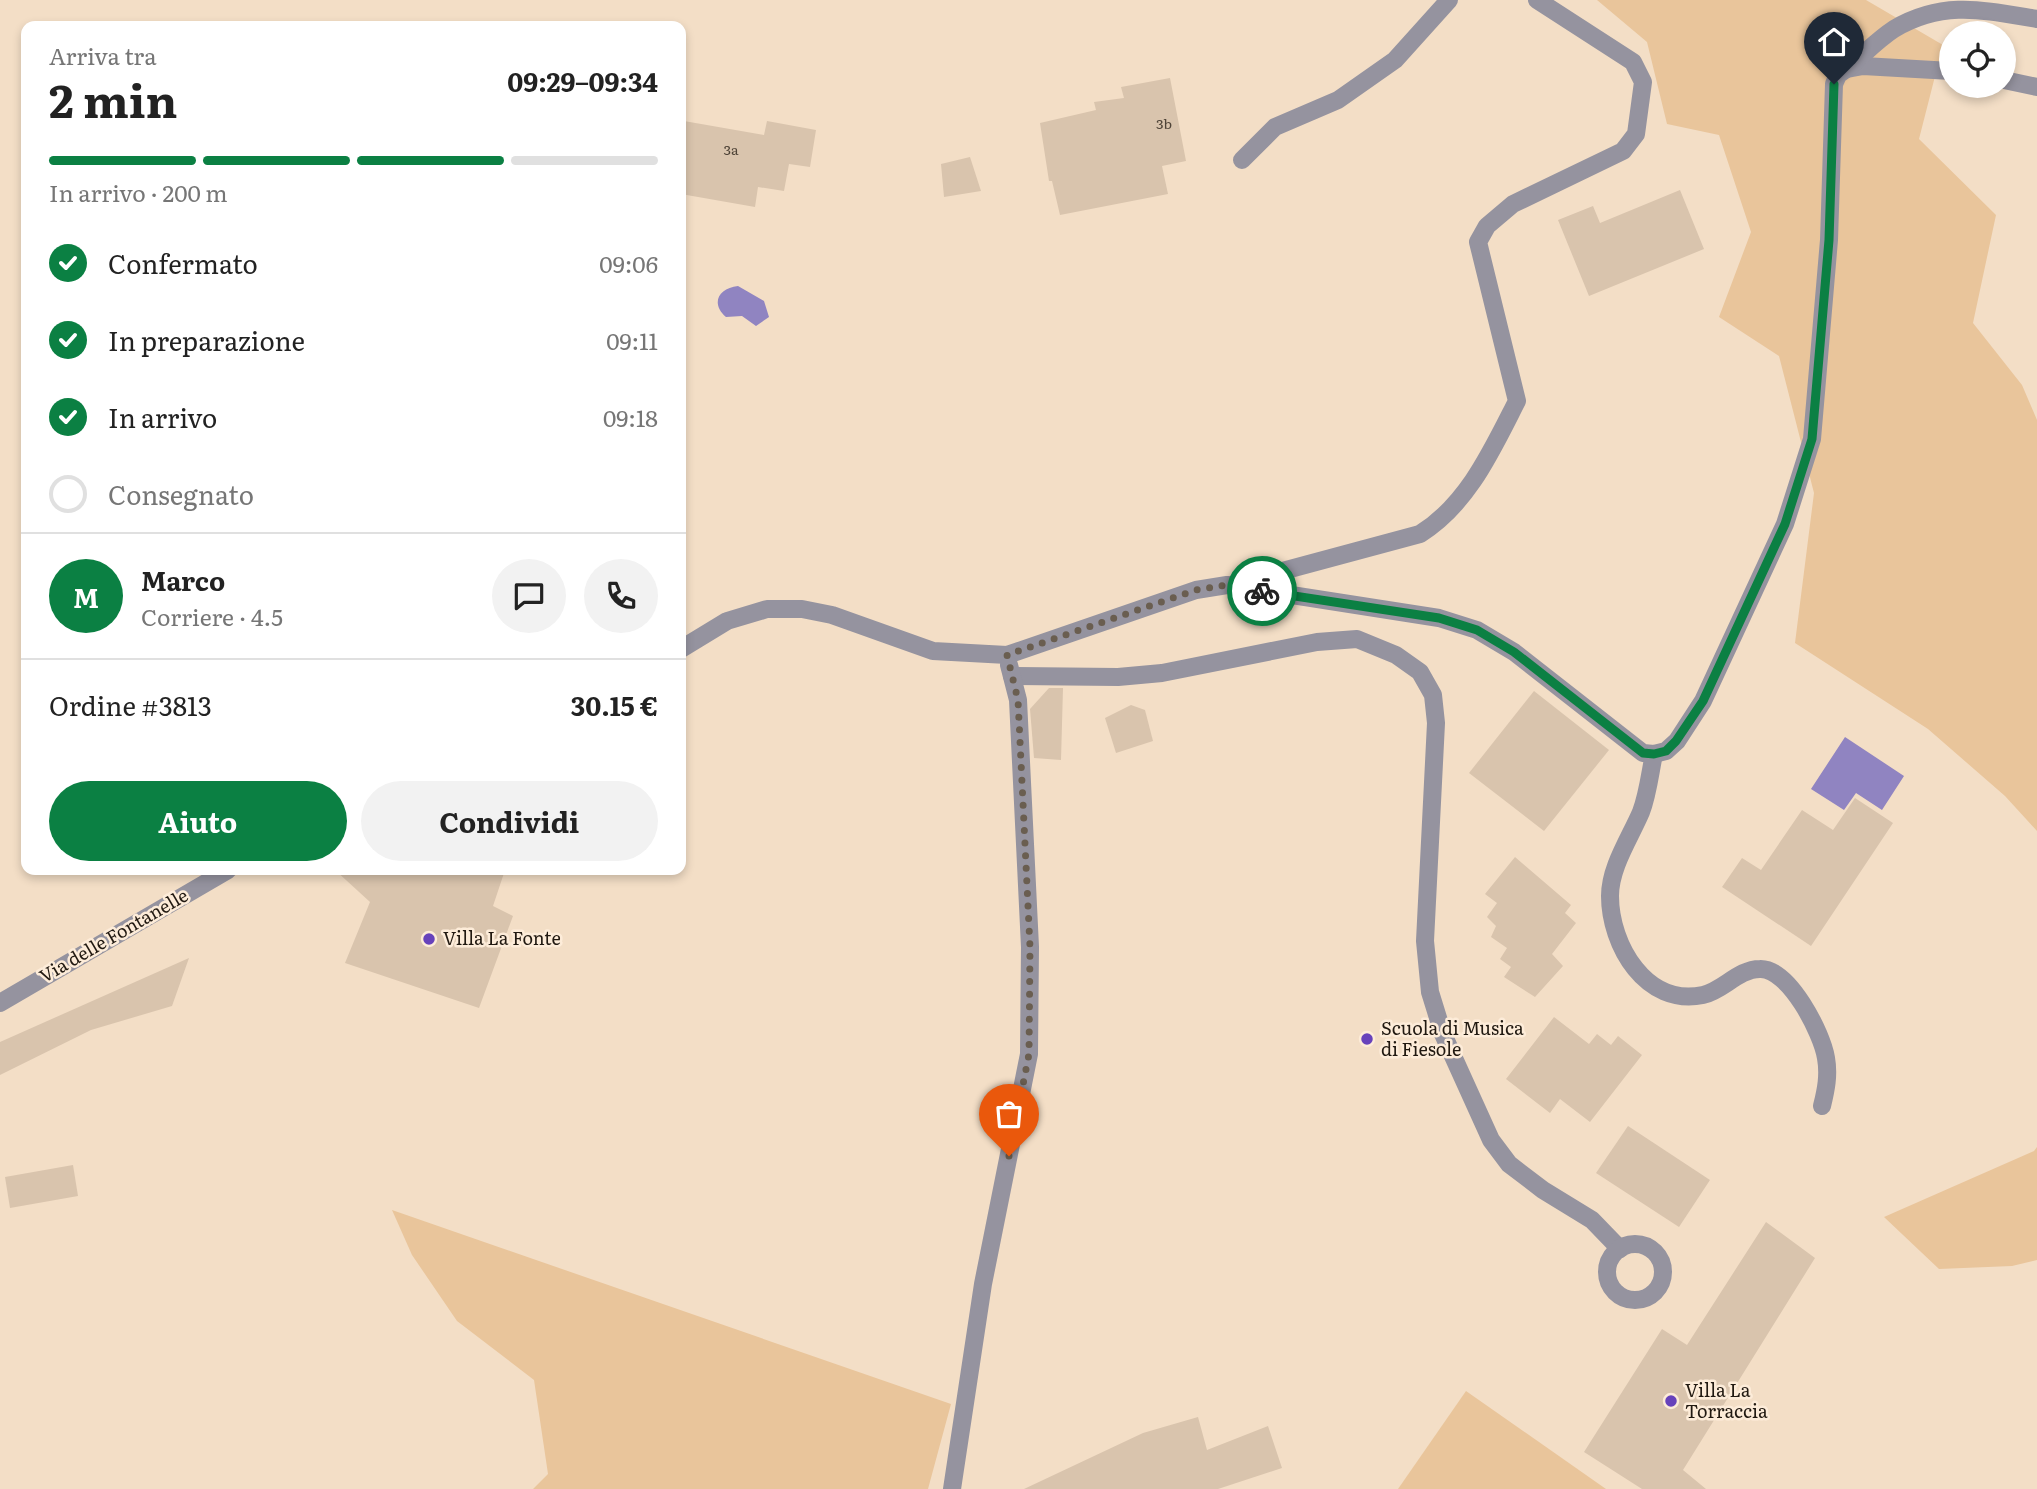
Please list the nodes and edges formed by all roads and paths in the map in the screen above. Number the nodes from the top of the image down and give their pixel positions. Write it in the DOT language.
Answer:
graph roads {
  1 [pos="1450,0"];
  2 [pos="1537,0"];
  3 [pos="2037,19"];
  4 [pos="1847,69"];
  5 [pos="1939,70"];
  6 [pos="2016,83"];
  7 [pos="2037,87"];
  8 [pos="1242,160"];
  9 [pos="1227,585"];
  10 [pos="686,646"];
  11 [pos="1007,655"];
  12 [pos="1012,676"];
  13 [pos="1654,754"];
  14 [pos="219,875"];
  15 [pos="0,1003"];
  16 [pos="1822,1106"];
  17 [pos="1620,1249"];
  18 [pos="952,1489"];
  1 -- 8 [label="street"];
  2 -- 9 [label="street"];
  3 -- 4 [label="street"];
  4 -- 5 [label="street"];
  4 -- 13 [label="street"];
  6 -- 7 [label="street"];
  9 -- 11 [label="street"];
  9 -- 13 [label="street"];
  10 -- 11 [label="street"];
  11 -- 12 [label="street"];
  12 -- 17 [label="street"];
  12 -- 18 [label="street"];
  13 -- 16 [label="street"];
  14 -- 15 [label="street, Via delle Fontanelle"];
}
